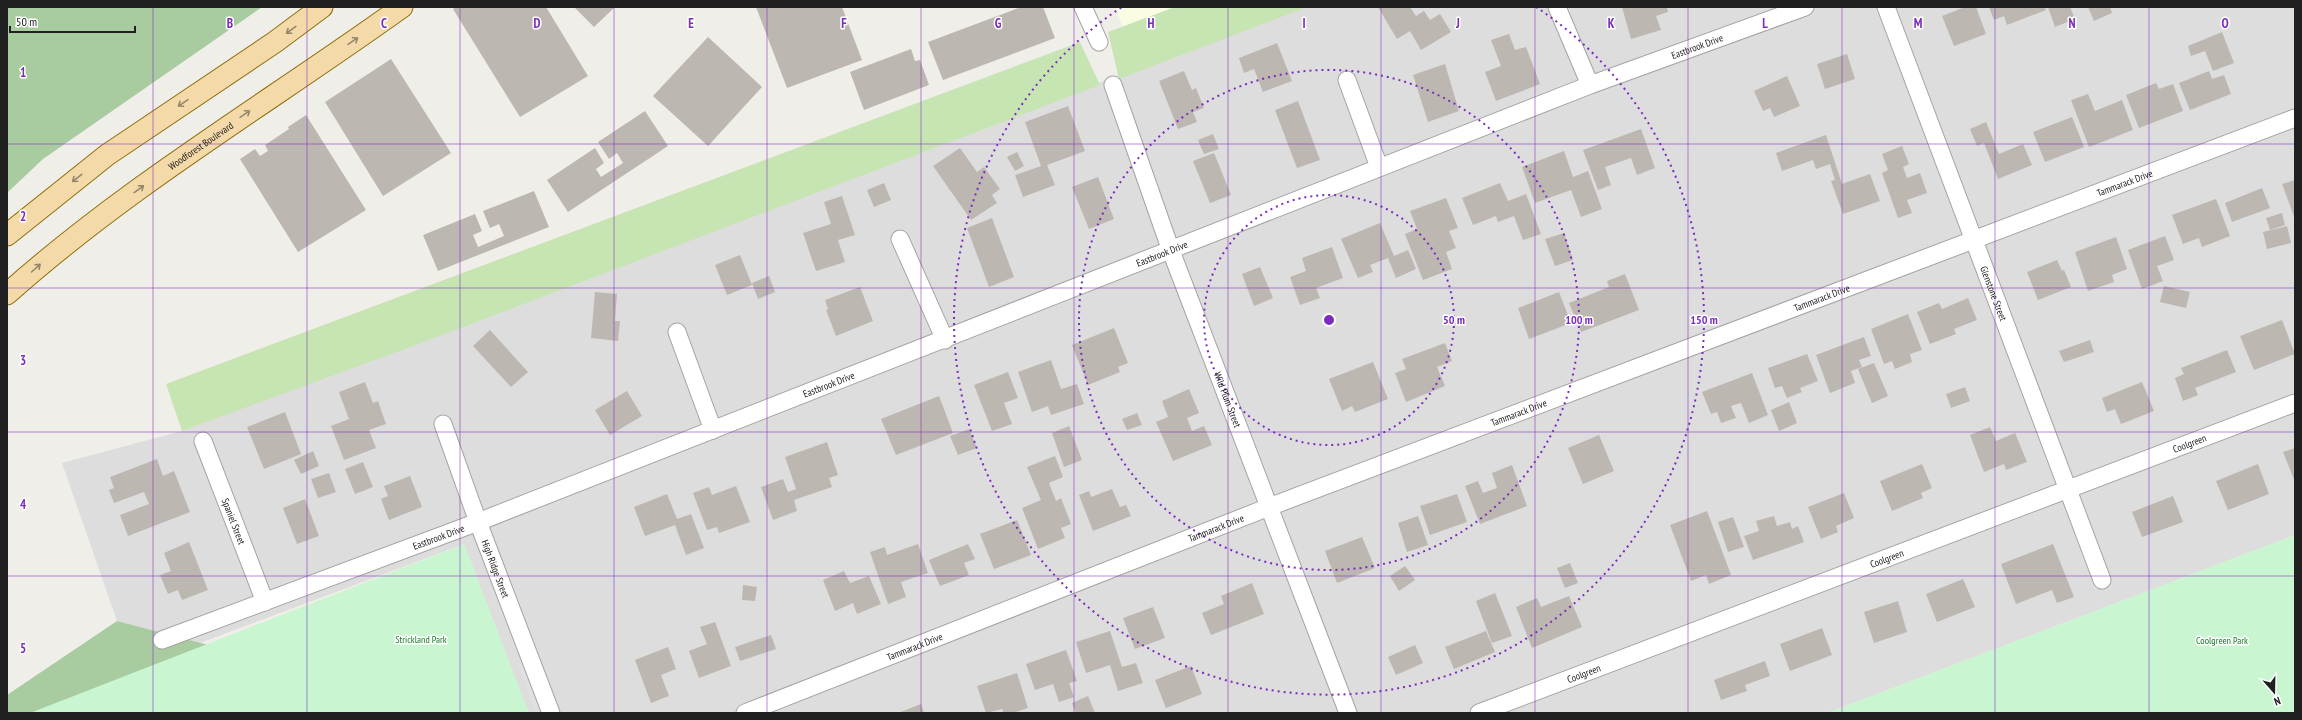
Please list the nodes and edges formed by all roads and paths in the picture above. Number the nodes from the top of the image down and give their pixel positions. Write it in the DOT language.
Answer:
graph roads {
  1 [pos="322,7"];
  2 [pos="402,7"];
  3 [pos="1083,7"];
  4 [pos="1557,7"];
  5 [pos="1805,7"];
  6 [pos="1886,7"];
  7 [pos="1099,42"];
  8 [pos="1346,80"];
  9 [pos="1113,85"];
  10 [pos="1590,85"];
  11 [pos="2295,118"];
  12 [pos="1379,168"];
  13 [pos="7,235"];
  14 [pos="900,239"];
  15 [pos="1973,239"];
  16 [pos="1170,251"];
  17 [pos="7,294"];
  18 [pos="677,332"];
  19 [pos="945,340"];
  20 [pos="2295,403"];
  21 [pos="443,424"];
  22 [pos="713,430"];
  23 [pos="203,441"];
  24 [pos="2068,488"];
  25 [pos="1269,507"];
  26 [pos="478,522"];
  27 [pos="2102,580"];
  28 [pos="265,602"];
  29 [pos="162,640"];
  30 [pos="551,713"];
  31 [pos="745,713"];
  32 [pos="1348,713"];
  33 [pos="1479,713"];
  1 -- 13 [label="main road, one-way"];
  17 -- 2 [label="main road, Woodforest Boulevard, one-way"];
  3 -- 7 [label="street"];
  4 -- 10 [label="street"];
  5 -- 10 [label="street, Eastbrook Drive"];
  6 -- 15 [label="street, Glenstone Street"];
  8 -- 12 [label="street"];
  9 -- 16 [label="street, Wild Plum Street"];
  10 -- 12 [label="street, Eastbrook Drive"];
  11 -- 15 [label="street, Tammarack Drive"];
  12 -- 16 [label="street, Eastbrook Drive"];
  14 -- 19 [label="street"];
  15 -- 24 [label="street, Glenstone Street"];
  15 -- 25 [label="street, Tammarack Drive"];
  16 -- 19 [label="street, Eastbrook Drive"];
  16 -- 25 [label="street, Wild Plum Street"];
  18 -- 22 [label="street"];
  19 -- 22 [label="street, Eastbrook Drive"];
  20 -- 24 [label="street, Coolgreen"];
  21 -- 26 [label="street, High Ridge Street"];
  22 -- 26 [label="street, Eastbrook Drive"];
  23 -- 28 [label="street, Spaniel Street"];
  24 -- 27 [label="street, Glenstone Street"];
  24 -- 33 [label="street, Coolgreen"];
  25 -- 31 [label="street, Tammarack Drive"];
  25 -- 32 [label="street, Wild Plum Street"];
  26 -- 28 [label="street, Eastbrook Drive"];
  26 -- 30 [label="street, High Ridge Street"];
  28 -- 29 [label="street, Eastbrook Drive"];
}
